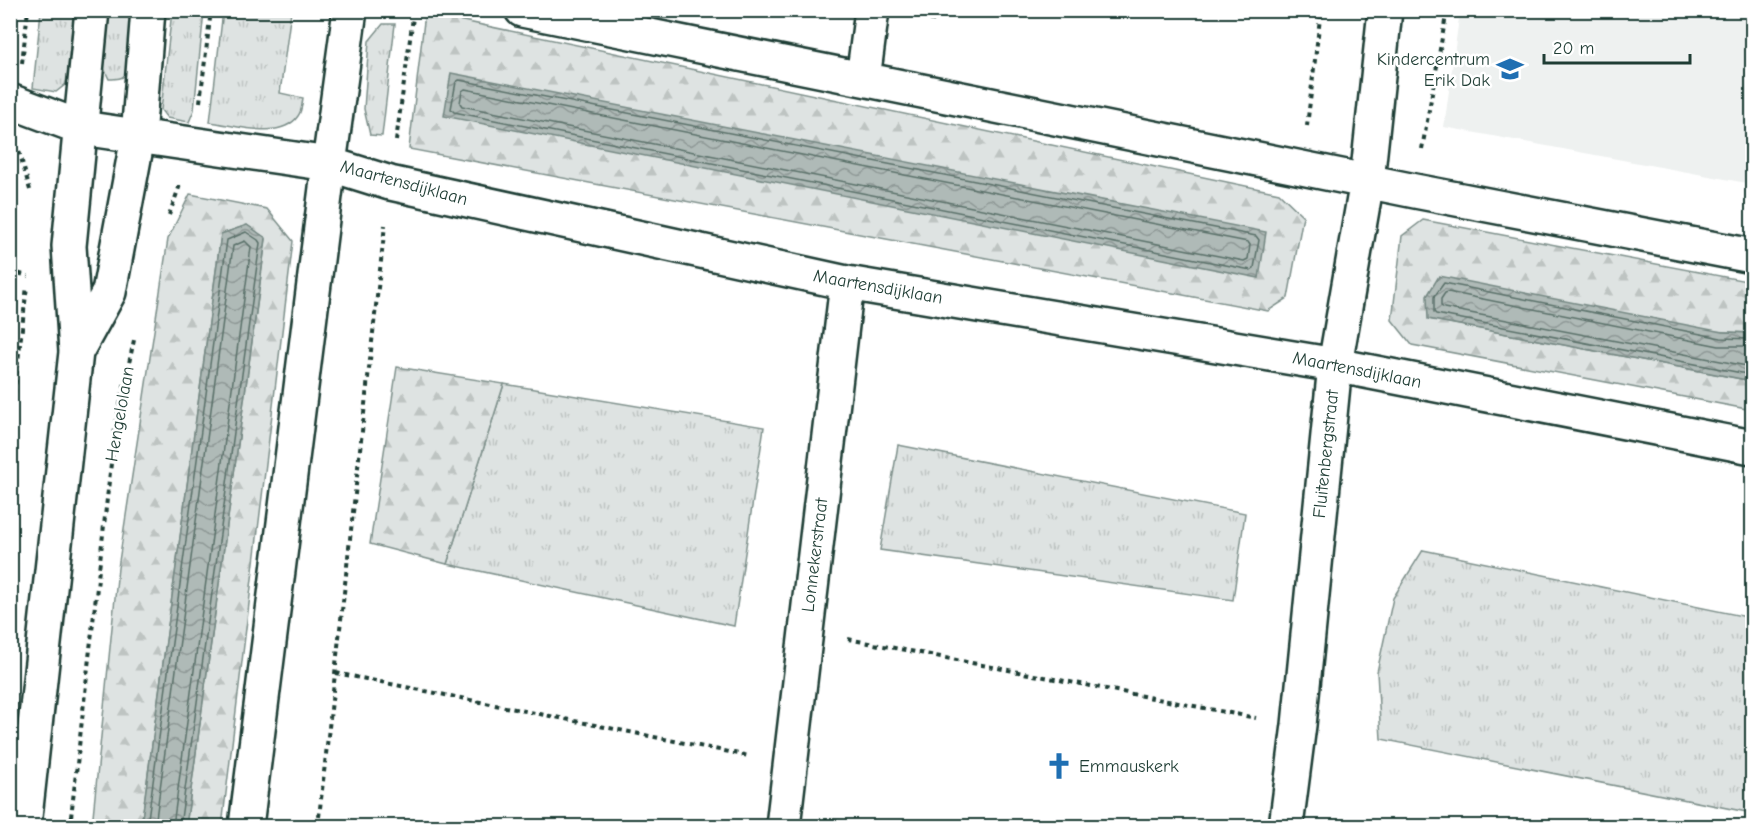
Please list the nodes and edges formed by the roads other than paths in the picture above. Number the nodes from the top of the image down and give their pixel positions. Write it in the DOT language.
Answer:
graph roads {
  1 [pos="92,10"];
  2 [pos="148,10"];
  3 [pos="350,10"];
  4 [pos="522,10"];
  5 [pos="872,10"];
  6 [pos="1385,10"];
  7 [pos="863,79"];
  8 [pos="10,102"];
  9 [pos="82,128"];
  10 [pos="138,137"];
  11 [pos="329,164"];
  12 [pos="1367,181"];
  13 [pos="1752,256"];
  14 [pos="847,283"];
  15 [pos="76,352"];
  16 [pos="1335,364"];
  17 [pos="1752,447"];
  18 [pos="24,826"];
  19 [pos="246,826"];
  20 [pos="783,826"];
  21 [pos="1287,826"];
  1 -- 9 [label="street"];
  2 -- 10 [label="street"];
  3 -- 11 [label="street"];
  4 -- 7 [label="street"];
  5 -- 7 [label="street"];
  6 -- 12 [label="street, Fluitenbergstraat"];
  7 -- 12 [label="street"];
  8 -- 9 [label="street, Maartensdijklaan"];
  9 -- 10 [label="street, Maartensdijklaan"];
  9 -- 15 [label="street"];
  10 -- 11 [label="street, Maartensdijklaan"];
  10 -- 15 [label="street"];
  11 -- 14 [label="street, Maartensdijklaan"];
  11 -- 19 [label="street"];
  12 -- 13 [label="street"];
  12 -- 16 [label="street, Fluitenbergstraat"];
  14 -- 16 [label="street, Maartensdijklaan"];
  14 -- 20 [label="street, Lonnekerstraat"];
  15 -- 18 [label="street"];
  16 -- 17 [label="street, Maartensdijklaan"];
  16 -- 21 [label="street, Fluitenbergstraat"];
}
